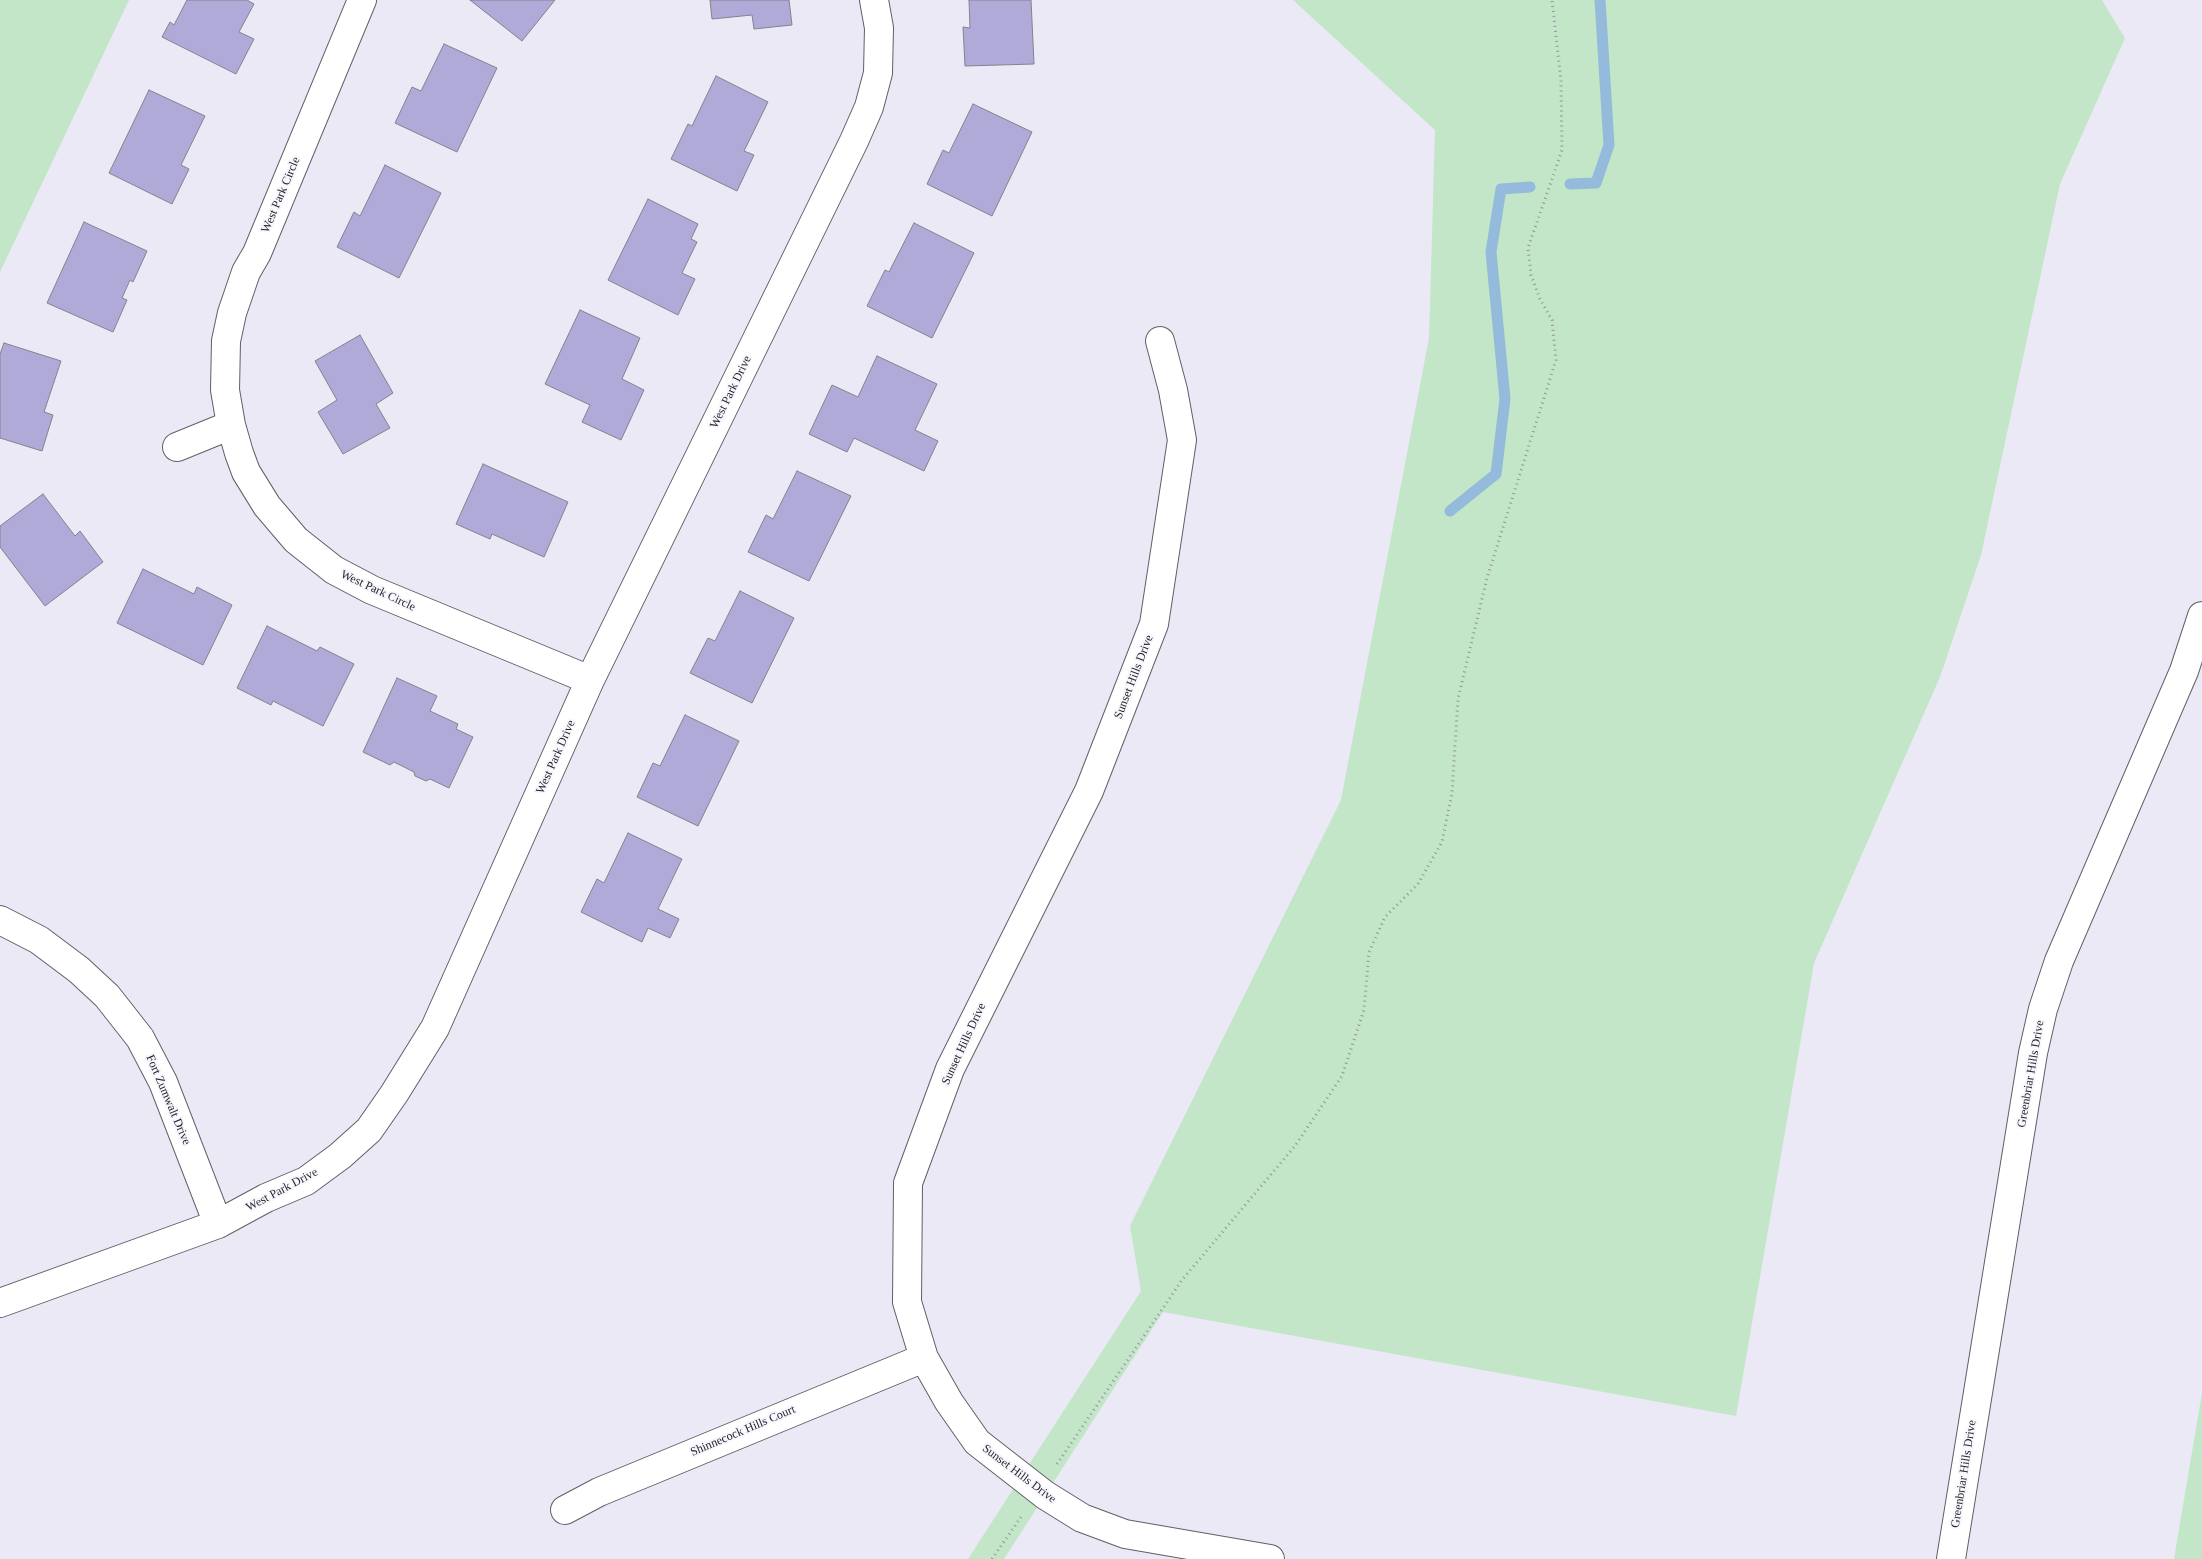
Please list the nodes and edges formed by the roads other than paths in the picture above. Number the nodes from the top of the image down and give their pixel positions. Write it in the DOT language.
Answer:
graph roads {
  1 [pos="362,0"];
  2 [pos="874,0"];
  3 [pos="1160,341"];
  4 [pos="231,426"];
  5 [pos="177,447"];
  6 [pos="2202,616"];
  7 [pos="590,680"];
  8 [pos="0,920"];
  9 [pos="218,1224"];
  10 [pos="0,1303"];
  11 [pos="924,1358"];
  12 [pos="565,1510"];
  13 [pos="1270,1559"];
  14 [pos="1950,1559"];
  1 -- 4 [label="street, West Park Circle"];
  2 -- 7 [label="street, West Park Drive"];
  3 -- 11 [label="street, Sunset Hills Drive"];
  4 -- 5 [label="street"];
  4 -- 7 [label="street, West Park Circle"];
  6 -- 14 [label="street, Greenbriar Hills Drive"];
  7 -- 9 [label="street, West Park Drive"];
  8 -- 9 [label="street, Fort Zumwalt Drive"];
  9 -- 10 [label="street, West Park Drive"];
  11 -- 12 [label="street, Shinnecock Hills Court"];
  11 -- 13 [label="street, Sunset Hills Drive"];
}
